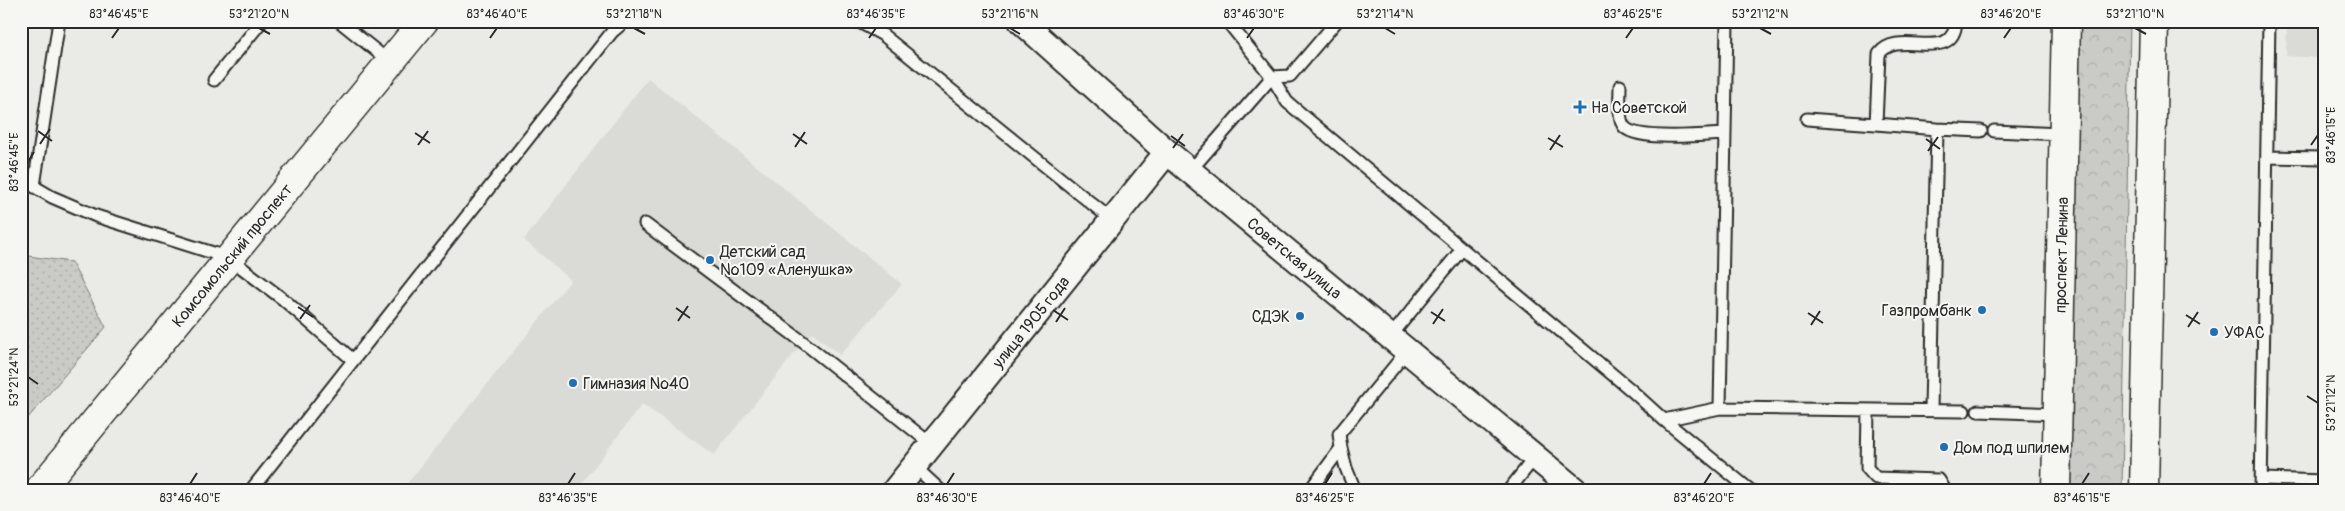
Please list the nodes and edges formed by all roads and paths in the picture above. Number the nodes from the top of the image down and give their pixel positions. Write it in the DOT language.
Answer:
graph roads {
  1 [pos="60,21"];
  2 [pos="262,21"];
  3 [pos="339,21"];
  4 [pos="424,21"];
  5 [pos="625,21"];
  6 [pos="1021,21"];
  7 [pos="1337,21"];
  8 [pos="1727,21"];
  9 [pos="1956,21"];
  10 [pos="2066,21"];
  11 [pos="2154,21"];
  12 [pos="2269,21"];
  13 [pos="856,22"];
  14 [pos="1228,22"];
  15 [pos="390,62"];
  16 [pos="1272,77"];
  17 [pos="214,80"];
  18 [pos="1620,86"];
  19 [pos="1808,119"];
  20 [pos="1876,124"];
  21 [pos="1937,129"];
  22 [pos="1981,130"];
  23 [pos="1994,131"];
  24 [pos="1724,134"];
  25 [pos="2064,134"];
  26 [pos="1167,152"];
  27 [pos="2267,157"];
  28 [pos="2324,158"];
  29 [pos="1190,171"];
  30 [pos="21,179"];
  31 [pos="34,186"];
  32 [pos="1112,220"];
  33 [pos="645,224"];
  34 [pos="1462,249"];
  35 [pos="229,258"];
  36 [pos="1398,344"];
  37 [pos="353,360"];
  38 [pos="1720,408"];
  39 [pos="1868,410"];
  40 [pos="1931,410"];
  41 [pos="1964,411"];
  42 [pos="1978,411"];
  43 [pos="2057,414"];
  44 [pos="1664,420"];
  45 [pos="932,444"];
  46 [pos="1341,448"];
  47 [pos="1535,457"];
  48 [pos="914,466"];
  49 [pos="2324,480"];
  50 [pos="2262,484"];
  51 [pos="38,490"];
  52 [pos="252,490"];
  53 [pos="895,490"];
  54 [pos="940,490"];
  55 [pos="1310,490"];
  56 [pos="1355,490"];
  57 [pos="1509,490"];
  58 [pos="1575,490"];
  59 [pos="1750,490"];
  60 [pos="1945,490"];
  61 [pos="2056,490"];
  62 [pos="2144,490"];
  1 -- 31 [label="lane"];
  2 -- 17 [label="lane"];
  3 -- 15 [label="lane"];
  4 -- 15 [label="main road, Комсомольский проспект"];
  5 -- 37 [label="lane"];
  6 -- 26 [label="street, Советская улица"];
  7 -- 16 [label="lane"];
  8 -- 24 [label="lane"];
  9 -- 20 [label="lane"];
  10 -- 25 [label="main road, проспект Ленина"];
  11 -- 62 [label="main road"];
  12 -- 27 [label="lane"];
  13 -- 32 [label="lane"];
  14 -- 16 [label="lane"];
  15 -- 35 [label="main road, Комсомольский проспект"];
  16 -- 29 [label="lane"];
  16 -- 34 [label="lane"];
  18 -- 24 [label="lane"];
  19 -- 20 [label="lane"];
  20 -- 21 [label="lane"];
  21 -- 22 [label="lane"];
  21 -- 40 [label="lane"];
  23 -- 25 [label="lane"];
  24 -- 38 [label="lane"];
  25 -- 43 [label="main road, проспект Ленина"];
  26 -- 29 [label="street, Советская улица"];
  26 -- 32 [label="street, улица 1905 года"];
  27 -- 28 [label="lane"];
  27 -- 50 [label="lane"];
  29 -- 36 [label="street, Советская улица"];
  30 -- 31 [label="lane"];
  31 -- 35 [label="lane"];
  32 -- 45 [label="street, улица 1905 года"];
  33 -- 45 [label="lane"];
  34 -- 36 [label="lane"];
  34 -- 44 [label="lane"];
  35 -- 37 [label="lane"];
  35 -- 51 [label="main road, Комсомольский проспект"];
  36 -- 46 [label="lane"];
  36 -- 47 [label="street, Советская улица"];
  37 -- 52 [label="lane"];
  38 -- 39 [label="lane"];
  38 -- 44 [label="lane"];
  39 -- 40 [label="lane"];
  39 -- 60 [label="lane"];
  40 -- 41 [label="lane"];
  42 -- 43 [label="lane"];
  43 -- 61 [label="main road, проспект Ленина"];
  44 -- 59 [label="lane"];
  45 -- 48 [label="street, улица 1905 года"];
  46 -- 55 [label="lane"];
  46 -- 56 [label="lane"];
  47 -- 57 [label="lane"];
  47 -- 58 [label="street, Советская улица"];
  48 -- 53 [label="street, улица 1905 года"];
  48 -- 54 [label="lane"];
  49 -- 50 [label="lane"];
}
